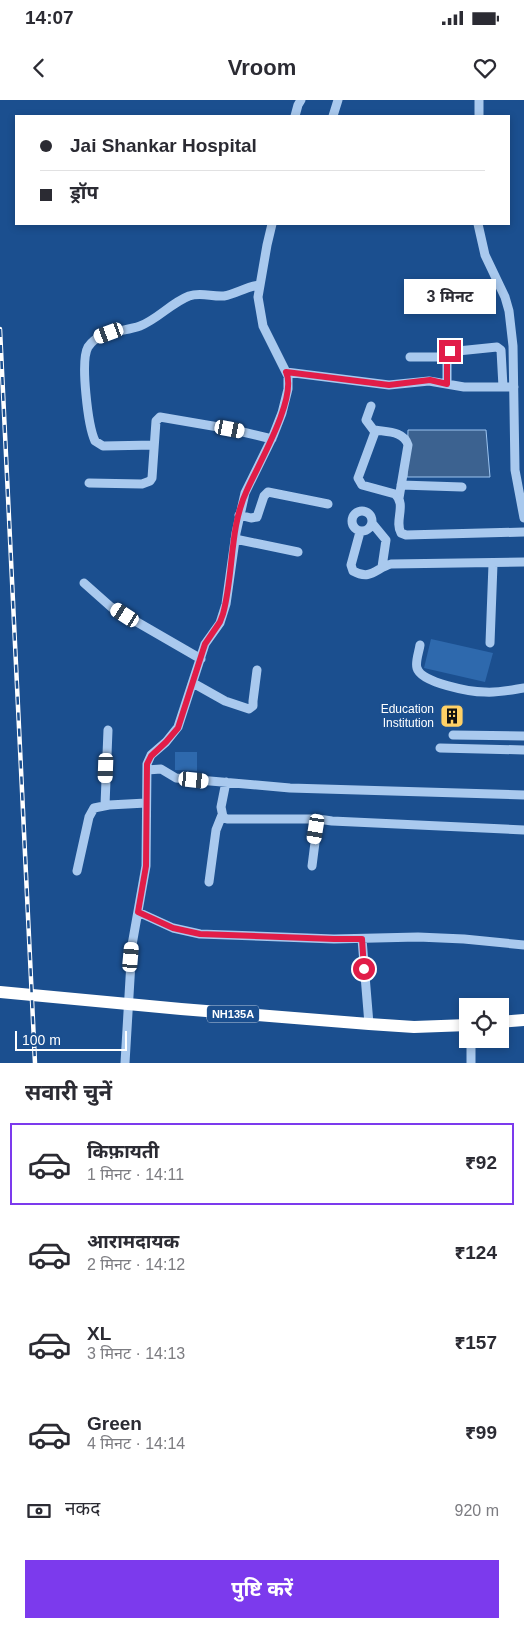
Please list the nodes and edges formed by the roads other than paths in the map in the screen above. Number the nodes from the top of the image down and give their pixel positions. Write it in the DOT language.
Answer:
graph roads {
  1 [pos="302,100"];
  2 [pos="338,100"];
  3 [pos="479,100"];
  4 [pos="295,115"];
  5 [pos="333,115"];
  6 [pos="478,115"];
  7 [pos="272,225"];
  8 [pos="478,225"];
  9 [pos="260,285"];
  10 [pos="410,357"];
  11 [pos="447,357"];
  12 [pos="286,372"];
  13 [pos="447,384"];
  14 [pos="503,387"];
  15 [pos="518,391"];
  16 [pos="371,406"];
  17 [pos="375,430"];
  18 [pos="272,439"];
  19 [pos="154,445"];
  20 [pos="89,483"];
  21 [pos="401,485"];
  22 [pos="462,487"];
  23 [pos="399,498"];
  24 [pos="328,504"];
  25 [pos="239,515"];
  26 [pos="524,518"];
  27 [pos="372,522"];
  28 [pos="360,532"];
  29 [pos="524,532"];
  30 [pos="235,539"];
  31 [pos="298,552"];
  32 [pos="524,562"];
  33 [pos="493,564"];
  34 [pos="382,567"];
  35 [pos="84,583"];
  36 [pos="490,643"];
  37 [pos="420,645"];
  38 [pos="201,659"];
  39 [pos="257,670"];
  40 [pos="193,684"];
  41 [pos="524,688"];
  42 [pos="108,730"];
  43 [pos="453,734"];
  44 [pos="524,736"];
  45 [pos="440,748"];
  46 [pos="524,750"];
  47 [pos="147,770"];
  48 [pos="226,782"];
  49 [pos="524,794"];
  50 [pos="146,803"];
  51 [pos="105,805"];
  52 [pos="222,815"];
  53 [pos="318,819"];
  54 [pos="524,830"];
  55 [pos="312,866"];
  56 [pos="77,871"];
  57 [pos="209,882"];
  58 [pos="138,912"];
  59 [pos="362,939"];
  60 [pos="524,945"];
  61 [pos="0,992"];
  62 [pos="128,1003"];
  63 [pos="524,1020"];
  64 [pos="509,1021"];
  65 [pos="369,1024"];
  66 [pos="459,1025"];
  67 [pos="471,1048"];
  68 [pos="125,1063"];
  69 [pos="471,1063"];
  1 -- 4 [label="street"];
  2 -- 5 [label="street"];
  3 -- 6 [label="street"];
  7 -- 9 [label="street"];
  8 -- 15 [label="street"];
  9 -- 12 [label="street"];
  9 -- 19 [label="street"];
  10 -- 11 [label="street"];
  11 -- 13 [label="street"];
  11 -- 14 [label="street"];
  12 -- 13 [label="street"];
  12 -- 18 [label="street"];
  13 -- 14 [label="street"];
  14 -- 15 [label="street"];
  15 -- 26 [label="street"];
  16 -- 17 [label="street"];
  17 -- 21 [label="street"];
  17 -- 23 [label="street"];
  18 -- 19 [label="street"];
  18 -- 25 [label="street"];
  19 -- 20 [label="street"];
  21 -- 22 [label="street"];
  21 -- 23 [label="street"];
  23 -- 29 [label="street"];
  24 -- 25 [label="street"];
  25 -- 30 [label="street"];
  27 -- 28 [label="street"];
  27 -- 28 [label="street"];
  27 -- 34 [label="street"];
  28 -- 34 [label="street"];
  30 -- 31 [label="street"];
  30 -- 38 [label="street"];
  32 -- 33 [label="street"];
  33 -- 34 [label="street"];
  33 -- 36 [label="street"];
  35 -- 38 [label="street"];
  37 -- 41 [label="street"];
  38 -- 40 [label="street"];
  39 -- 40 [label="street"];
  40 -- 47 [label="street"];
  42 -- 51 [label="street"];
  43 -- 44 [label="street"];
  45 -- 46 [label="street"];
  47 -- 48 [label="street"];
  47 -- 50 [label="street"];
  48 -- 49 [label="street"];
  48 -- 52 [label="street"];
  50 -- 51 [label="street"];
  50 -- 58 [label="street"];
  51 -- 56 [label="street"];
  52 -- 53 [label="street"];
  52 -- 57 [label="street"];
  53 -- 54 [label="street"];
  53 -- 55 [label="street"];
  58 -- 59 [label="street"];
  58 -- 62 [label="street"];
  59 -- 60 [label="street"];
  59 -- 65 [label="street"];
  61 -- 62 [label="highway, NH135A"];
  62 -- 65 [label="highway, NH135A"];
  62 -- 68 [label="street"];
  63 -- 64 [label="highway"];
  65 -- 66 [label="highway, NH135A"];
  67 -- 69 [label="street"];
}
